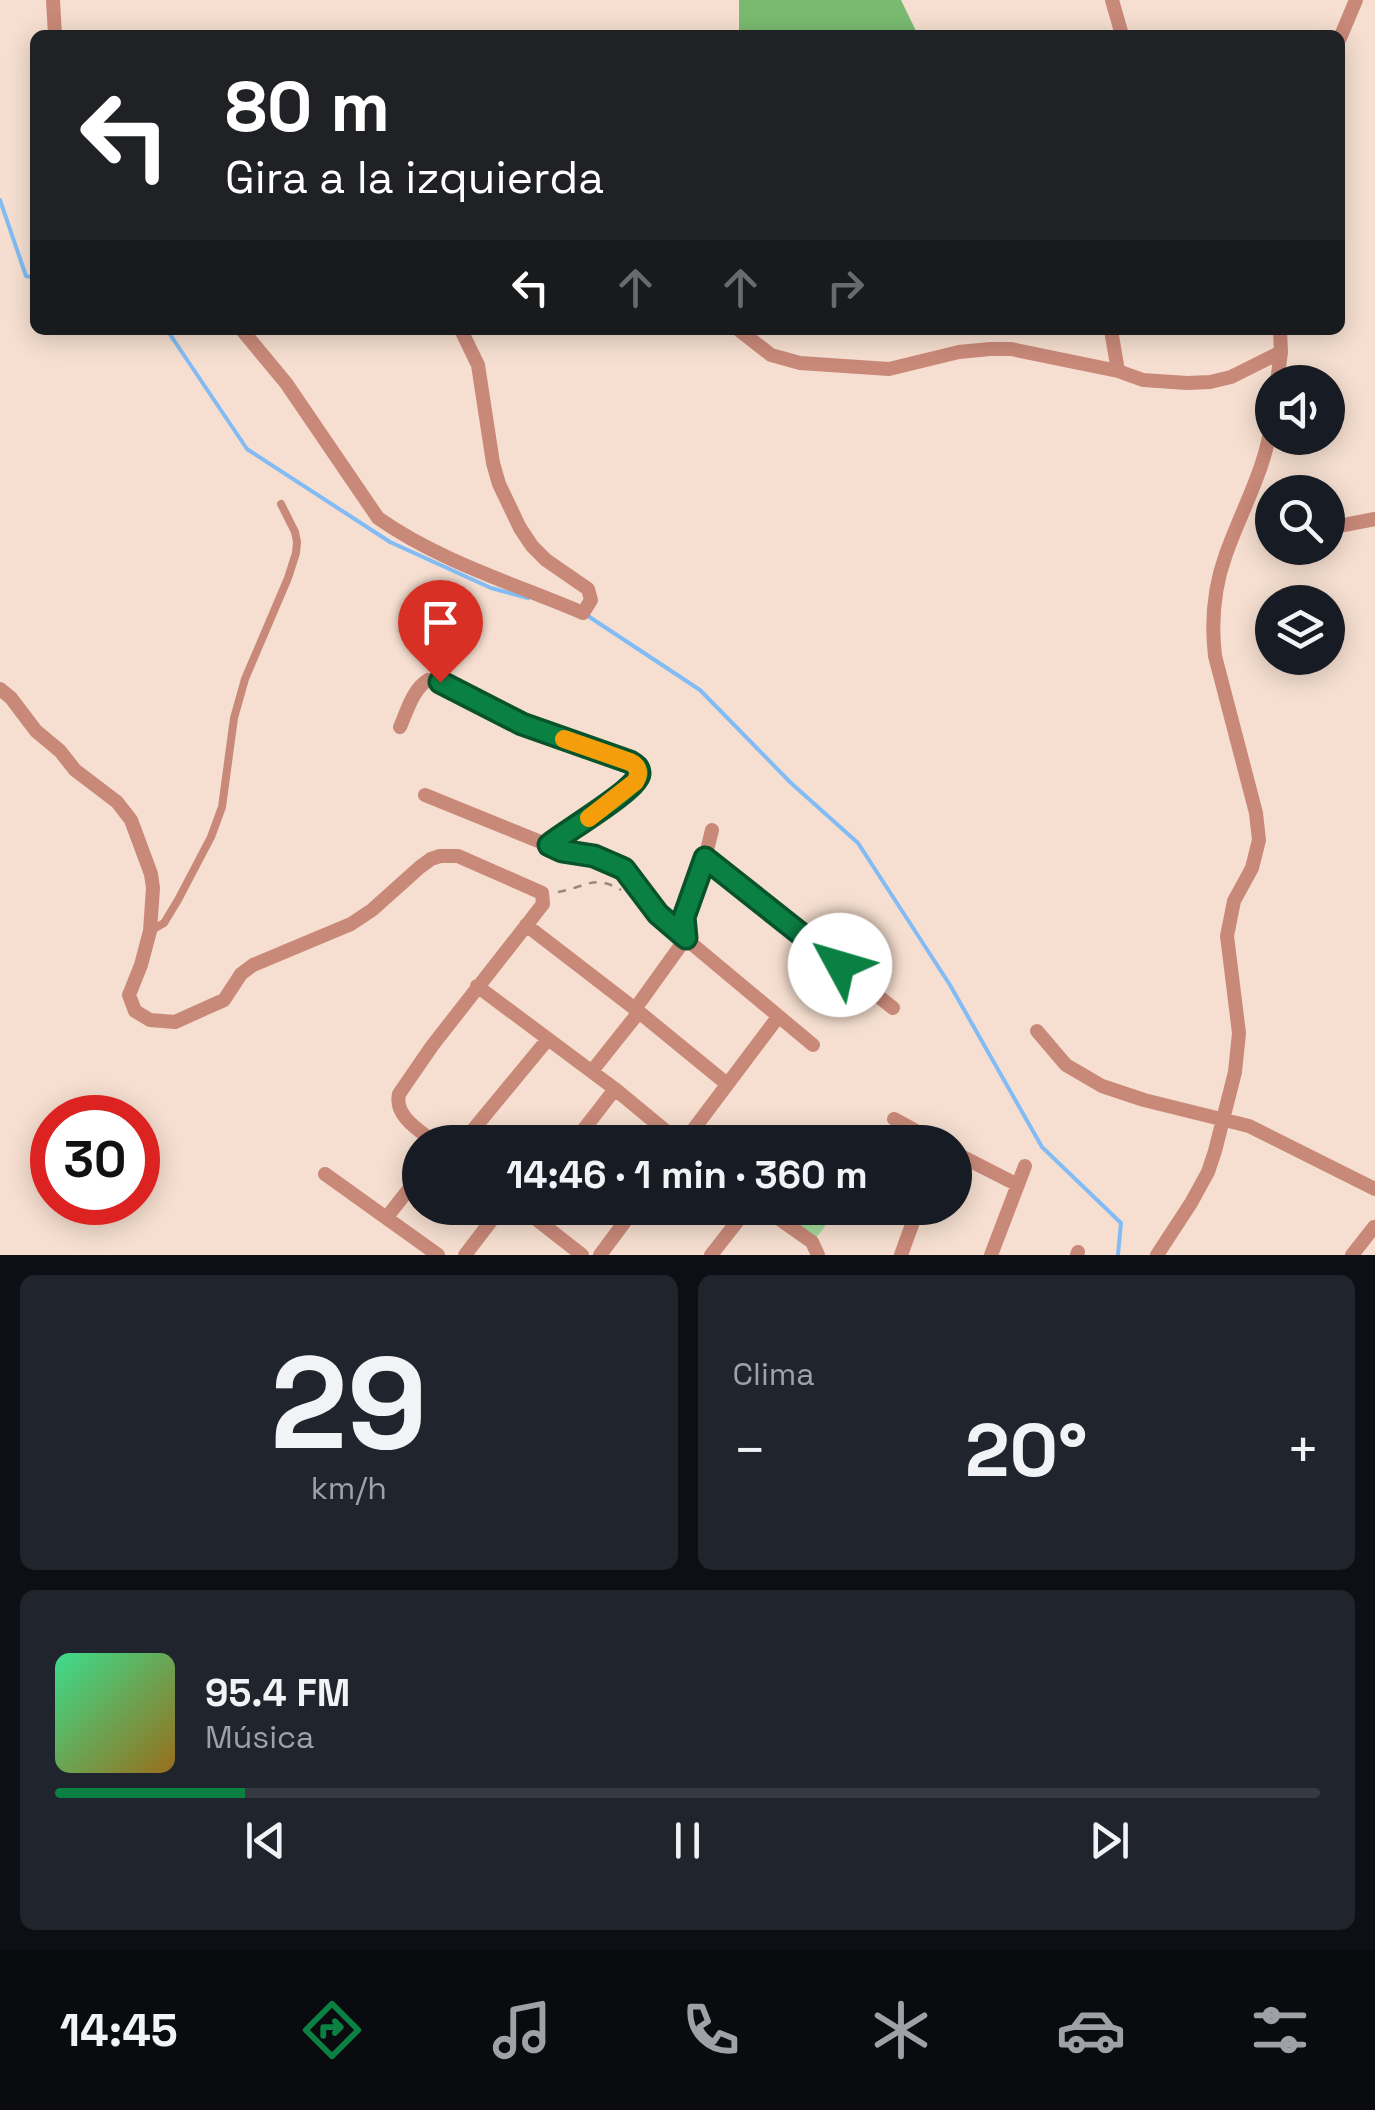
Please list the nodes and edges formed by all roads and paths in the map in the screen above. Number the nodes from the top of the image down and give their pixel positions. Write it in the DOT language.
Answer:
graph roads {
  1 [pos="53,0"];
  2 [pos="1112,0"];
  3 [pos="1356,0"];
  4 [pos="55,30"];
  5 [pos="1121,30"];
  6 [pos="1343,30"];
  7 [pos="246,335"];
  8 [pos="463,335"];
  9 [pos="746,335"];
  10 [pos="1111,335"];
  11 [pos="1280,335"];
  12 [pos="1281,352"];
  13 [pos="1279,365"];
  14 [pos="1118,371"];
  15 [pos="1266,455"];
  16 [pos="281,504"];
  17 [pos="1375,520"];
  18 [pos="1345,525"];
  19 [pos="0,689"];
  20 [pos="400,727"];
  21 [pos="425,795"];
  22 [pos="712,830"];
  23 [pos="549,845"];
  24 [pos="705,858"];
  25 [pos="543,896"];
  26 [pos="652,906"];
  27 [pos="526,925"];
  28 [pos="150,930"];
  29 [pos="686,938"];
  30 [pos="477,986"];
  31 [pos="893,1008"];
  32 [pos="637,1010"];
  33 [pos="778,1017"];
  34 [pos="1037,1031"];
  35 [pos="548,1038"];
  36 [pos="813,1045"];
  37 [pos="592,1072"];
  38 [pos="727,1084"];
  39 [pos="616,1089"];
  40 [pos="894,1119"];
  41 [pos="1222,1120"];
  42 [pos="415,1125"];
  43 [pos="477,1125"];
  44 [pos="587,1125"];
  45 [pos="661,1125"];
  46 [pos="695,1125"];
  47 [pos="905,1125"];
  48 [pos="972,1162"];
  49 [pos="1025,1166"];
  50 [pos="325,1174"];
  51 [pos="1018,1185"];
  52 [pos="1375,1189"];
  53 [pos="402,1197"];
  54 [pos="387,1216"];
  55 [pos="488,1225"];
  56 [pos="543,1225"];
  57 [pos="623,1225"];
  58 [pos="735,1225"];
  59 [pos="788,1225"];
  60 [pos="912,1225"];
  61 [pos="1374,1227"];
  62 [pos="578,1254"];
  63 [pos="438,1255"];
  64 [pos="464,1255"];
  65 [pos="600,1255"];
  66 [pos="711,1255"];
  67 [pos="818,1255"];
  68 [pos="902,1255"];
  69 [pos="991,1255"];
  70 [pos="1157,1255"];
  71 [pos="1352,1255"];
  1 -- 4 [label="street"];
  2 -- 5 [label="street"];
  3 -- 6 [label="street"];
  7 -- 8 [label="street"];
  9 -- 14 [label="street"];
  10 -- 14 [label="street"];
  11 -- 12 [label="street"];
  12 -- 13 [label="street"];
  12 -- 14 [label="street"];
  15 -- 41 [label="street"];
  16 -- 28 [label="lane"];
  17 -- 18 [label="street"];
  19 -- 28 [label="street"];
  20 -- 23 [label="street"];
  21 -- 23 [label="street"];
  22 -- 24 [label="street"];
  23 -- 26 [label="street"];
  24 -- 29 [label="street"];
  24 -- 31 [label="street"];
  25 -- 26 [label="path"];
  25 -- 27 [label="street"];
  25 -- 28 [label="street"];
  26 -- 29 [label="street"];
  27 -- 30 [label="street"];
  27 -- 32 [label="street"];
  29 -- 32 [label="street"];
  29 -- 33 [label="street"];
  30 -- 35 [label="street"];
  30 -- 42 [label="street"];
  32 -- 37 [label="street"];
  32 -- 38 [label="street"];
  33 -- 36 [label="street"];
  33 -- 38 [label="street"];
  34 -- 41 [label="street"];
  35 -- 37 [label="street"];
  35 -- 43 [label="street"];
  37 -- 39 [label="street"];
  38 -- 46 [label="street"];
  39 -- 44 [label="street"];
  39 -- 45 [label="street"];
  40 -- 47 [label="street"];
  41 -- 52 [label="street"];
  41 -- 70 [label="street"];
  48 -- 51 [label="street"];
  49 -- 51 [label="street"];
  50 -- 54 [label="street"];
  51 -- 69 [label="street"];
  53 -- 54 [label="street"];
  54 -- 63 [label="street"];
  55 -- 64 [label="street"];
  56 -- 62 [label="street"];
  57 -- 65 [label="street"];
  58 -- 66 [label="street"];
  59 -- 67 [label="street"];
  60 -- 68 [label="street"];
  61 -- 71 [label="street"];
}
